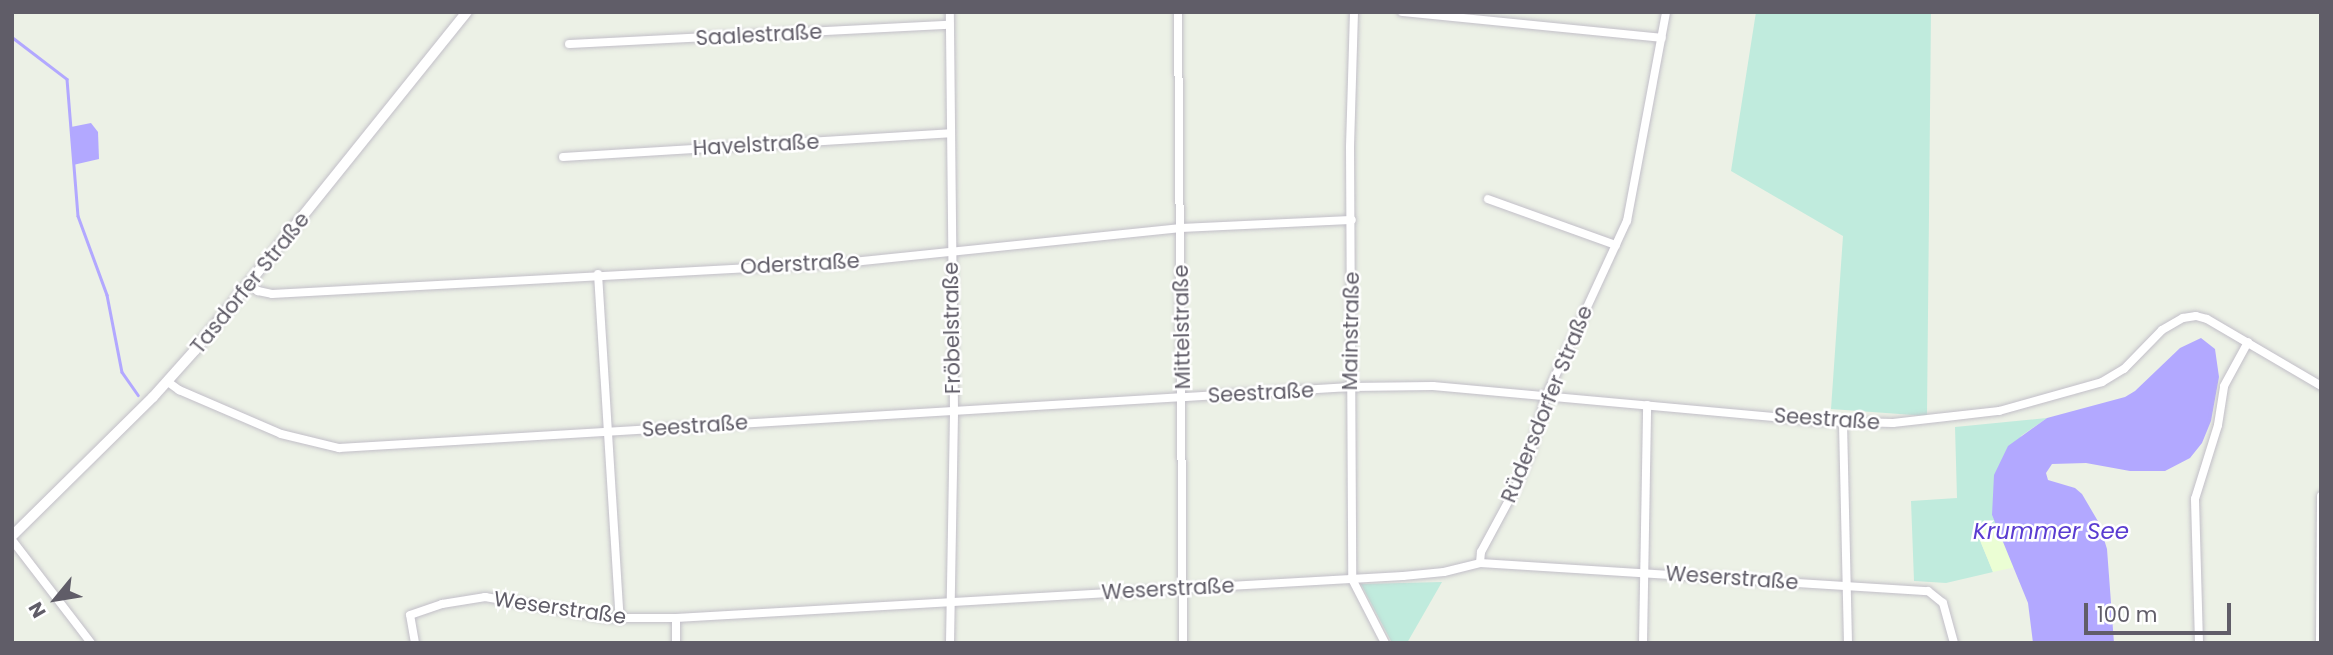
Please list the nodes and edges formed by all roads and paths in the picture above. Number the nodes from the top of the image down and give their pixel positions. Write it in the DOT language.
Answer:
graph roads {
  1 [pos="467,12"];
  2 [pos="950,12"];
  3 [pos="1178,12"];
  4 [pos="1354,12"];
  5 [pos="1402,12"];
  6 [pos="1666,12"];
  7 [pos="950,25"];
  8 [pos="1662,38"];
  9 [pos="569,44"];
  10 [pos="950,133"];
  11 [pos="563,157"];
  12 [pos="1488,199"];
  13 [pos="1352,220"];
  14 [pos="1181,228"];
  15 [pos="1616,245"];
  16 [pos="951,252"];
  17 [pos="598,274"];
  18 [pos="249,285"];
  19 [pos="2248,342"];
  20 [pos="168,382"];
  21 [pos="2321,386"];
  22 [pos="1350,387"];
  23 [pos="1546,396"];
  24 [pos="1183,397"];
  25 [pos="1647,405"];
  26 [pos="954,411"];
  27 [pos="1843,423"];
  28 [pos="607,432"];
  29 [pos="2321,496"];
  30 [pos="12,538"];
  31 [pos="1480,563"];
  32 [pos="1644,572"];
  33 [pos="1352,579"];
  34 [pos="1846,587"];
  35 [pos="1182,588"];
  36 [pos="950,602"];
  37 [pos="676,618"];
  38 [pos="620,619"];
  39 [pos="92,643"];
  40 [pos="415,643"];
  41 [pos="676,643"];
  42 [pos="950,643"];
  43 [pos="1183,643"];
  44 [pos="1385,643"];
  45 [pos="1643,643"];
  46 [pos="1848,643"];
  47 [pos="1954,643"];
  48 [pos="2199,643"];
  49 [pos="2320,643"];
  1 -- 18 [label="main road, Tasdorfer Straße"];
  2 -- 7 [label="street, Fröbelstraße"];
  3 -- 14 [label="street, Mittelstraße"];
  4 -- 13 [label="street, Mainstraße"];
  5 -- 8 [label="street"];
  6 -- 8 [label="street, Rüdersdorfer Straße"];
  7 -- 9 [label="street, Saalestraße"];
  7 -- 10 [label="street, Fröbelstraße"];
  8 -- 15 [label="street, Rüdersdorfer Straße"];
  10 -- 11 [label="street, Havelstraße"];
  10 -- 16 [label="street, Fröbelstraße"];
  12 -- 15 [label="street"];
  13 -- 14 [label="street, Oderstraße"];
  13 -- 22 [label="street, Mainstraße"];
  14 -- 16 [label="street, Oderstraße"];
  14 -- 24 [label="street, Mittelstraße"];
  15 -- 23 [label="street, Rüdersdorfer Straße"];
  16 -- 17 [label="street, Oderstraße"];
  16 -- 26 [label="street, Fröbelstraße"];
  17 -- 18 [label="street, Oderstraße"];
  17 -- 28 [label="street"];
  18 -- 20 [label="main road, Tasdorfer Straße"];
  19 -- 21 [label="street, Seestraße"];
  19 -- 27 [label="street, Seestraße"];
  19 -- 48 [label="street"];
  20 -- 28 [label="street, Seestraße"];
  20 -- 30 [label="main road, Tasdorfer Straße"];
  22 -- 23 [label="street, Seestraße"];
  22 -- 24 [label="street, Seestraße"];
  22 -- 33 [label="street, Mainstraße"];
  23 -- 25 [label="street, Seestraße"];
  23 -- 31 [label="street, Rüdersdorfer Straße"];
  24 -- 26 [label="street, Seestraße"];
  24 -- 35 [label="street, Mittelstraße"];
  25 -- 27 [label="street, Seestraße"];
  25 -- 32 [label="street"];
  26 -- 28 [label="street, Seestraße"];
  26 -- 36 [label="street, Fröbelstraße"];
  27 -- 34 [label="street"];
  28 -- 38 [label="street"];
  29 -- 49 [label="street"];
  30 -- 39 [label="street"];
  31 -- 32 [label="street, Weserstraße"];
  31 -- 33 [label="street, Weserstraße"];
  32 -- 34 [label="street, Weserstraße"];
  32 -- 45 [label="street"];
  33 -- 35 [label="street, Weserstraße"];
  33 -- 44 [label="street, Mainstraße"];
  34 -- 46 [label="street"];
  34 -- 47 [label="street, Weserstraße"];
  35 -- 36 [label="street, Weserstraße"];
  35 -- 43 [label="street, Mittelstraße"];
  36 -- 37 [label="street, Weserstraße"];
  36 -- 42 [label="street, Fröbelstraße"];
  37 -- 38 [label="street, Weserstraße"];
  37 -- 41 [label="street"];
  38 -- 40 [label="street, Weserstraße"];
}
